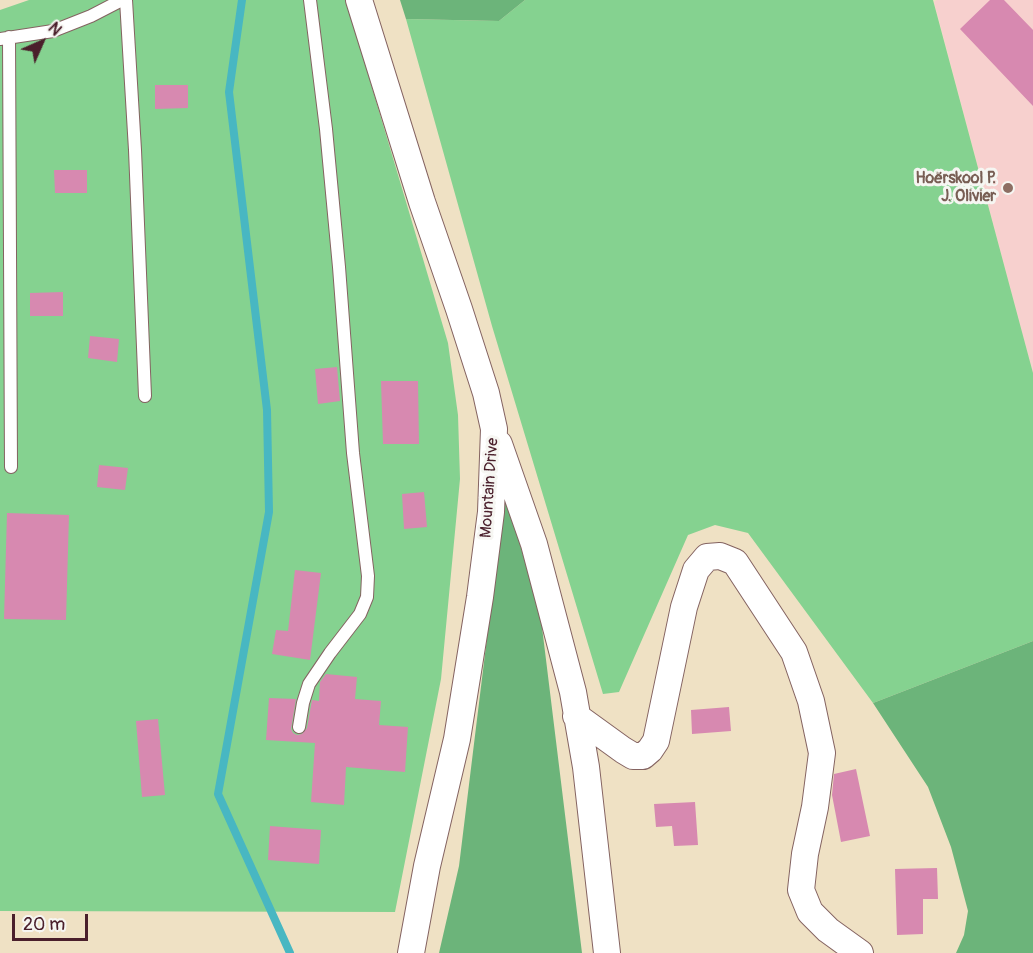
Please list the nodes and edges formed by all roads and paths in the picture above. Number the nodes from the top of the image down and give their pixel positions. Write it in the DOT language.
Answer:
graph roads {
  1 [pos="124,0"];
  2 [pos="310,0"];
  3 [pos="359,0"];
  4 [pos="5,38"];
  5 [pos="145,396"];
  6 [pos="494,429"];
  7 [pos="11,467"];
  8 [pos="576,716"];
  9 [pos="299,727"];
  10 [pos="411,953"];
  11 [pos="607,953"];
  12 [pos="860,953"];
  1 -- 4 [label="lane"];
  1 -- 5 [label="lane"];
  2 -- 9 [label="lane"];
  3 -- 6 [label="street, Mountain Drive"];
  4 -- 7 [label="lane"];
  6 -- 8 [label="street"];
  6 -- 10 [label="street, Mountain Drive"];
  8 -- 11 [label="street"];
  8 -- 12 [label="street"];
}
